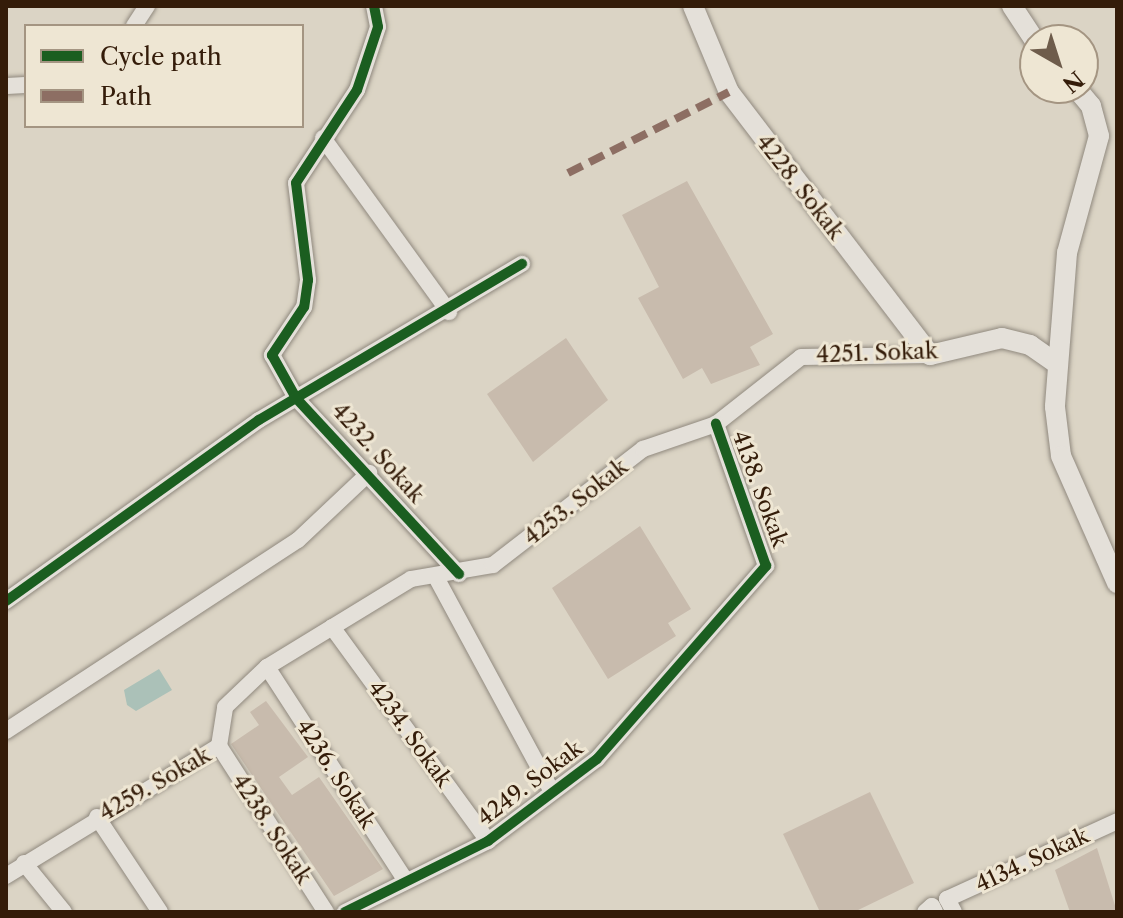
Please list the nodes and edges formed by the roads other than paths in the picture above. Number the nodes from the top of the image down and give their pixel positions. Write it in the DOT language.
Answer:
graph roads {
  1 [pos="147,6"];
  2 [pos="374,6"];
  3 [pos="693,6"];
  4 [pos="1012,6"];
  5 [pos="135,24"];
  6 [pos="1024,24"];
  7 [pos="1089,104"];
  8 [pos="323,138"];
  9 [pos="522,264"];
  10 [pos="449,312"];
  11 [pos="930,355"];
  12 [pos="1054,362"];
  13 [pos="296,398"];
  14 [pos="716,424"];
  15 [pos="369,473"];
  16 [pos="766,566"];
  17 [pos="459,574"];
  18 [pos="437,579"];
  19 [pos="1117,583"];
  20 [pos="6,601"];
  21 [pos="332,627"];
  22 [pos="267,667"];
  23 [pos="6,731"];
  24 [pos="219,746"];
  25 [pos="552,792"];
  26 [pos="97,817"];
  27 [pos="1117,821"];
  28 [pos="488,841"];
  29 [pos="24,863"];
  30 [pos="6,876"];
  31 [pos="406,881"];
  32 [pos="939,908"];
  33 [pos="64,912"];
  34 [pos="160,912"];
  35 [pos="326,912"];
  36 [pos="345,912"];
  1 -- 5 [label="street"];
  2 -- 8 [label="street, 4232. Sokak"];
  3 -- 11 [label="street, 4228. Sokak"];
  4 -- 6 [label="street"];
  7 -- 12 [label="street"];
  8 -- 10 [label="street"];
  8 -- 13 [label="street, 4232. Sokak"];
  9 -- 10 [label="street"];
  10 -- 13 [label="street"];
  11 -- 12 [label="street, 4251. Sokak"];
  11 -- 14 [label="street, 4251. Sokak"];
  12 -- 19 [label="street"];
  13 -- 15 [label="street, 4232. Sokak"];
  13 -- 20 [label="street"];
  14 -- 16 [label="street, 4138. Sokak"];
  14 -- 17 [label="street, 4253. Sokak"];
  15 -- 17 [label="street, 4232. Sokak"];
  15 -- 23 [label="street"];
  16 -- 25 [label="street, 4249. Sokak"];
  17 -- 18 [label="street, 4253. Sokak"];
  18 -- 21 [label="street, 4259. Sokak"];
  18 -- 25 [label="street"];
  21 -- 22 [label="street, 4259. Sokak"];
  21 -- 28 [label="street, 4234. Sokak"];
  22 -- 24 [label="street, 4259. Sokak"];
  22 -- 31 [label="street, 4236. Sokak"];
  24 -- 26 [label="street, 4259. Sokak"];
  24 -- 35 [label="street, 4238. Sokak"];
  25 -- 28 [label="street, 4249. Sokak"];
  26 -- 29 [label="street, 4259. Sokak"];
  26 -- 34 [label="street"];
  27 -- 32 [label="street, 4134. Sokak"];
  28 -- 31 [label="street, 4249. Sokak"];
  29 -- 30 [label="street, 4259. Sokak"];
  29 -- 33 [label="street"];
  31 -- 36 [label="street, 4249. Sokak"];
}
